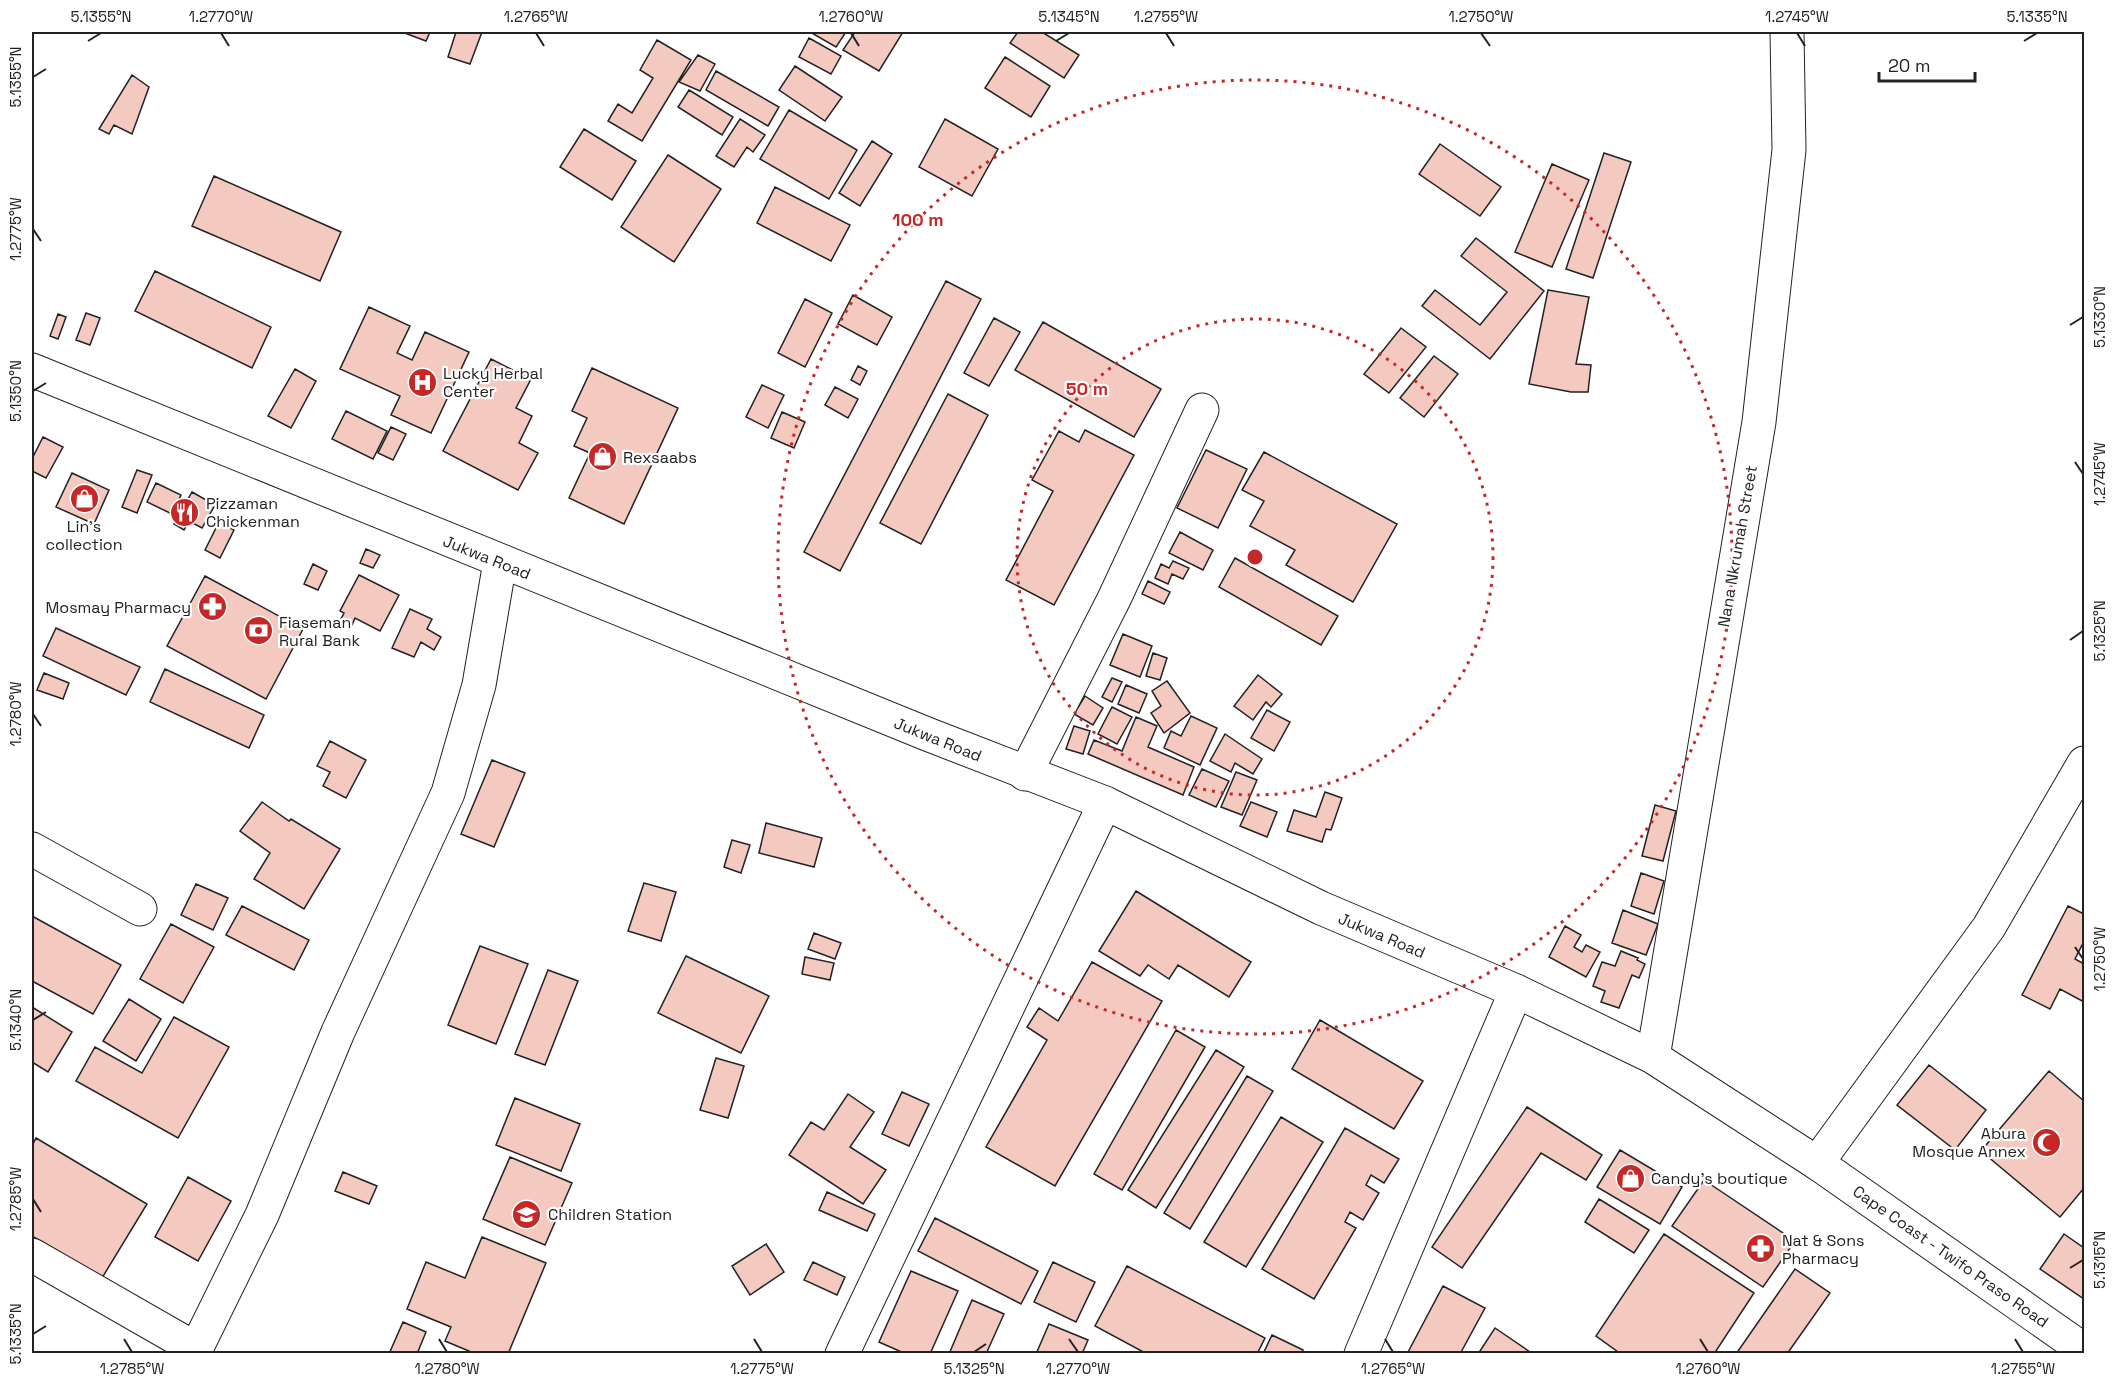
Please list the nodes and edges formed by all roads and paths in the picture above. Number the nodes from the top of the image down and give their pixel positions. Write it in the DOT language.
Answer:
graph roads {
  1 [pos="1787,32"];
  2 [pos="32,370"];
  3 [pos="1202,410"];
  4 [pos="500,562"];
  5 [pos="2085,763"];
  6 [pos="1025,774"];
  7 [pos="1105,803"];
  8 [pos="32,849"];
  9 [pos="140,909"];
  10 [pos="1516,991"];
  11 [pos="1653,1057"];
  12 [pos="1817,1163"];
  13 [pos="32,1255"];
  14 [pos="2085,1350"];
  15 [pos="200,1352"];
  16 [pos="842,1353"];
  17 [pos="1362,1353"];
  1 -- 11 [label="street, Nana Nkrumah Street"];
  2 -- 4 [label="street, Jukwa Road"];
  3 -- 6 [label="street"];
  4 -- 6 [label="street, Jukwa Road"];
  4 -- 15 [label="street"];
  5 -- 12 [label="street"];
  6 -- 7 [label="street, Jukwa Road"];
  7 -- 10 [label="street, Jukwa Road"];
  7 -- 16 [label="street"];
  8 -- 9 [label="street"];
  10 -- 11 [label="street, Jukwa Road"];
  10 -- 17 [label="street"];
  11 -- 12 [label="street, Jukwa Road"];
  12 -- 14 [label="street, Cape Coast - Twifo Praso Road"];
  13 -- 15 [label="street"];
}
